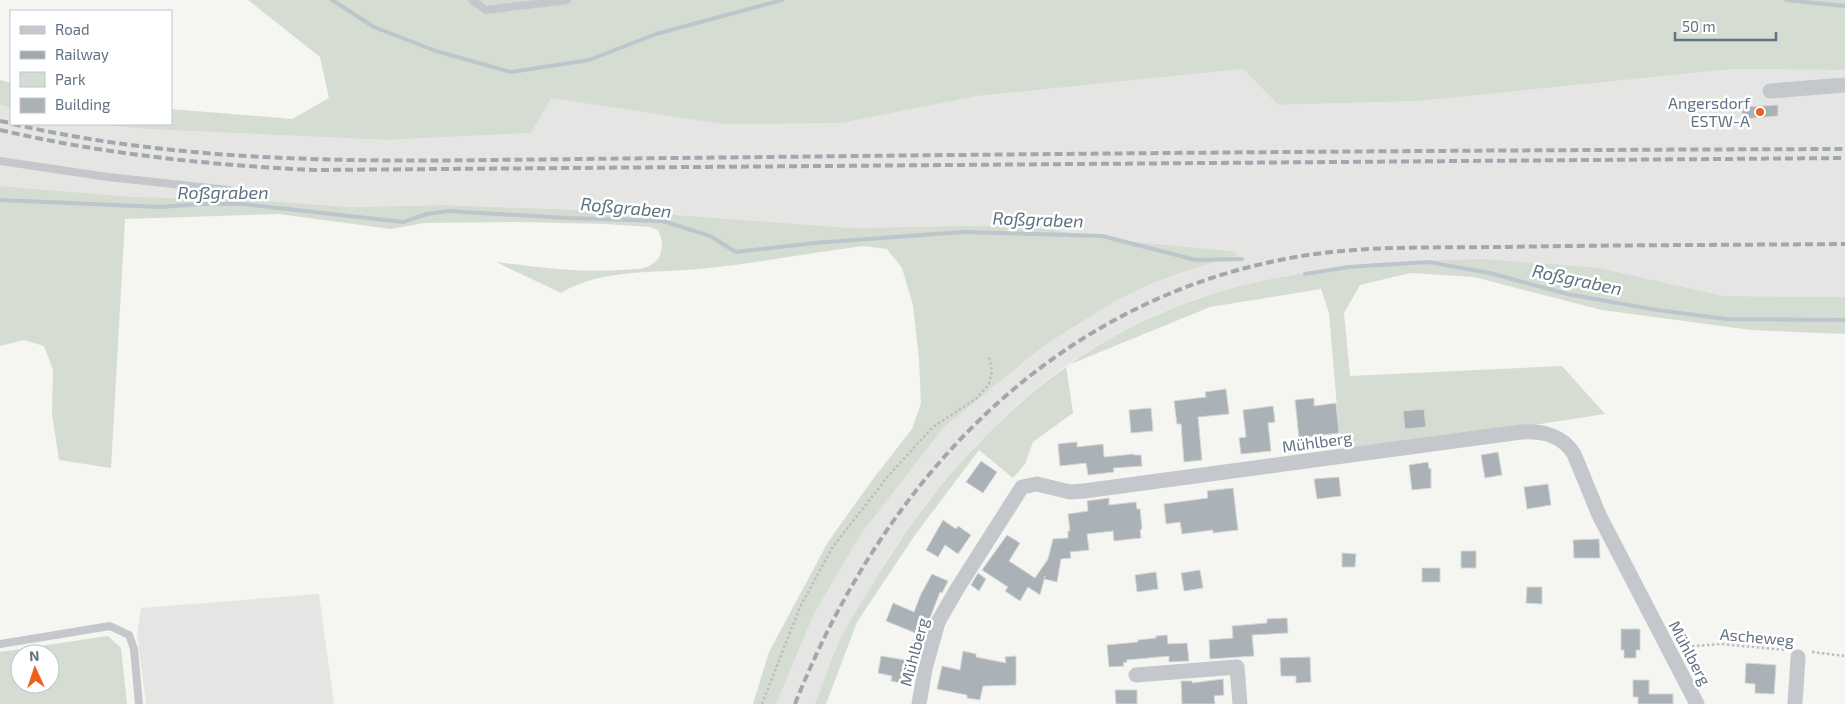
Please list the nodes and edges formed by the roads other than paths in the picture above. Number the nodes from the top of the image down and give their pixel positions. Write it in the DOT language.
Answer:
graph roads {
  1 [pos="472,0"];
  2 [pos="567,0"];
  3 [pos="544,2"];
  4 [pos="1845,85"];
  5 [pos="1770,91"];
  6 [pos="0,161"];
  7 [pos="229,190"];
  8 [pos="0,644"];
  9 [pos="1798,653"];
  10 [pos="1136,675"];
  11 [pos="139,704"];
  12 [pos="919,704"];
  13 [pos="1240,704"];
  14 [pos="1697,704"];
  15 [pos="1795,704"];
  1 -- 3 [label="lane"];
  2 -- 3 [label="lane"];
  4 -- 5 [label="street"];
  6 -- 7 [label="lane"];
  8 -- 11 [label="lane"];
  9 -- 15 [label="street"];
  10 -- 13 [label="street"];
  12 -- 14 [label="street, Mühlberg"];
}
